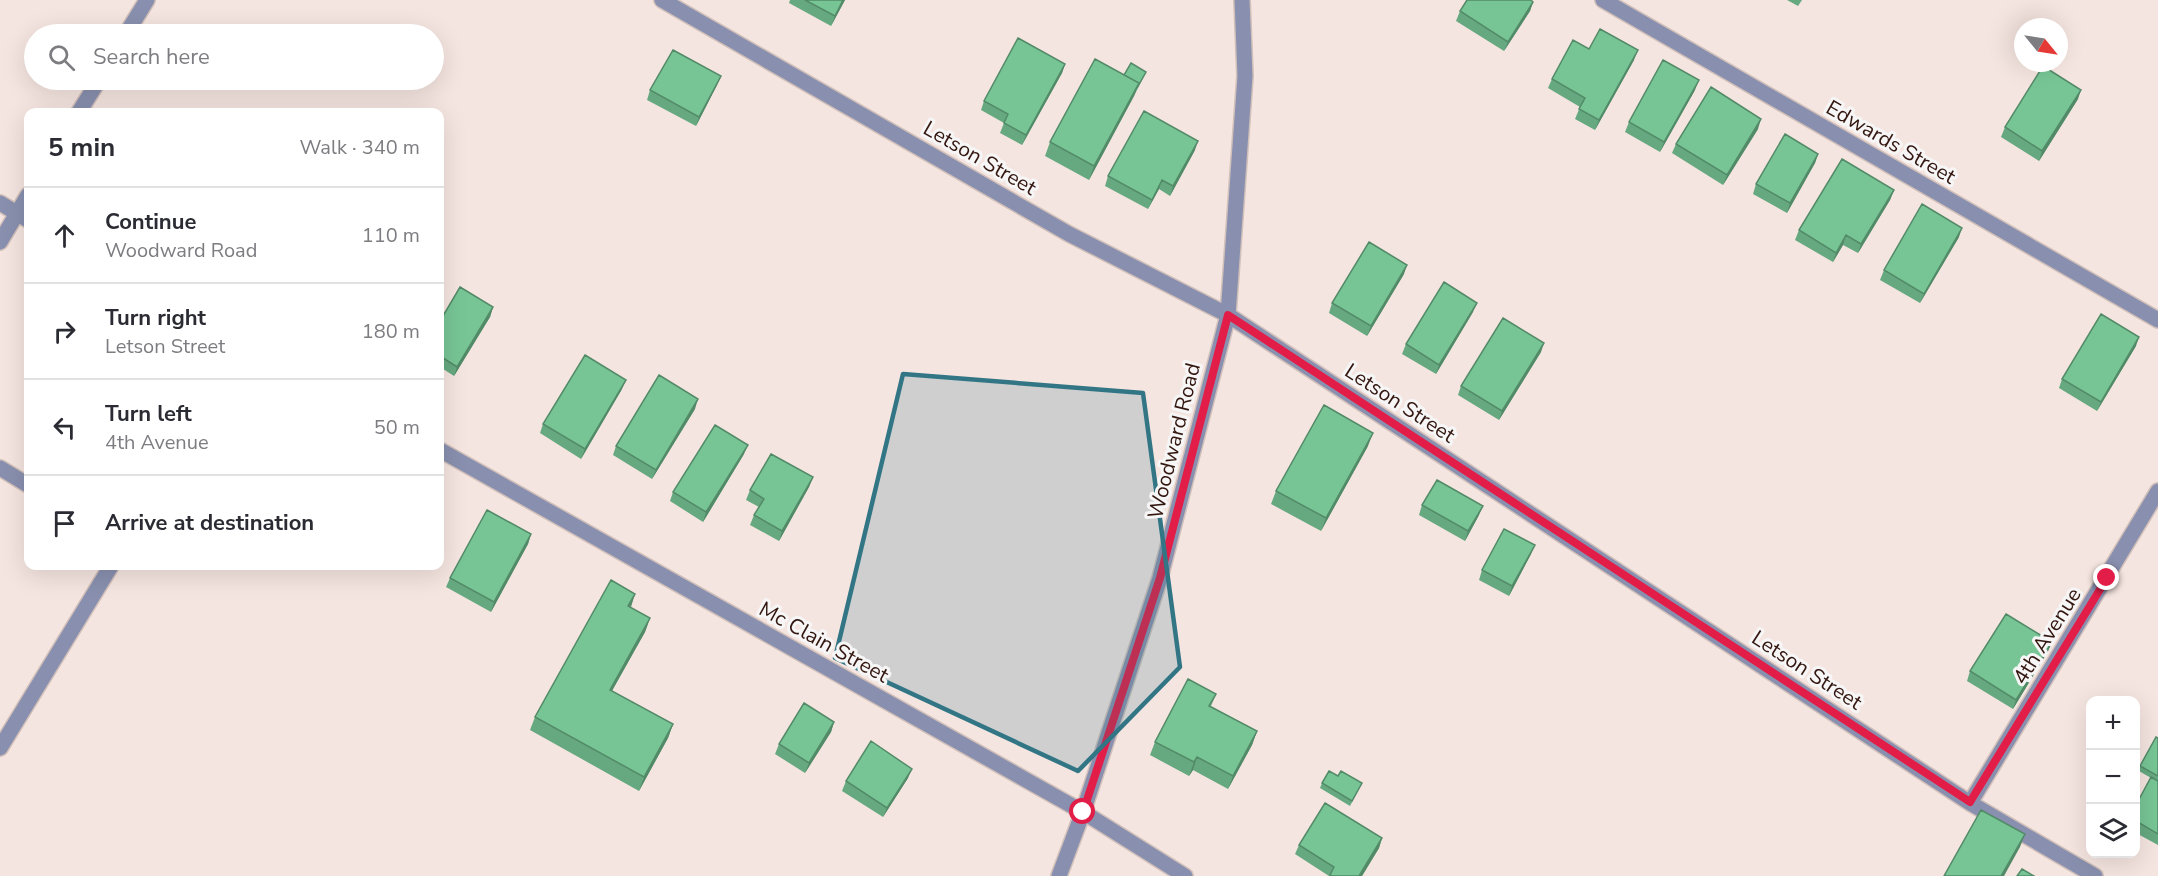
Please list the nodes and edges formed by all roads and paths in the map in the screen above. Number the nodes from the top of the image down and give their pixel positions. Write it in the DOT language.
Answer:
graph roads {
  1 [pos="147,0"];
  2 [pos="662,0"];
  3 [pos="1242,0"];
  4 [pos="1603,0"];
  5 [pos="132,24"];
  6 [pos="93,90"];
  7 [pos="82,108"];
  8 [pos="0,203"];
  9 [pos="23,217"];
  10 [pos="0,242"];
  11 [pos="1228,315"];
  12 [pos="2158,320"];
  13 [pos="444,452"];
  14 [pos="0,468"];
  15 [pos="24,483"];
  16 [pos="2158,491"];
  17 [pos="109,570"];
  18 [pos="0,748"];
  19 [pos="1970,802"];
  20 [pos="1083,812"];
  21 [pos="1059,876"];
  22 [pos="1185,876"];
  23 [pos="2095,876"];
  1 -- 5 [label="street"];
  2 -- 11 [label="street, Letson Street"];
  3 -- 11 [label="street, Woodward Road"];
  4 -- 12 [label="street, Edwards Street"];
  6 -- 7 [label="street"];
  8 -- 9 [label="street"];
  9 -- 10 [label="street"];
  11 -- 19 [label="street, Letson Street"];
  11 -- 20 [label="street, Woodward Road"];
  13 -- 20 [label="street, Mc Clain Street"];
  14 -- 15 [label="street"];
  16 -- 19 [label="street, 4th Avenue"];
  17 -- 18 [label="street"];
  19 -- 23 [label="street, Letson Street"];
  20 -- 21 [label="street, Woodward Road"];
  20 -- 22 [label="street, Mc Clain Street"];
}
